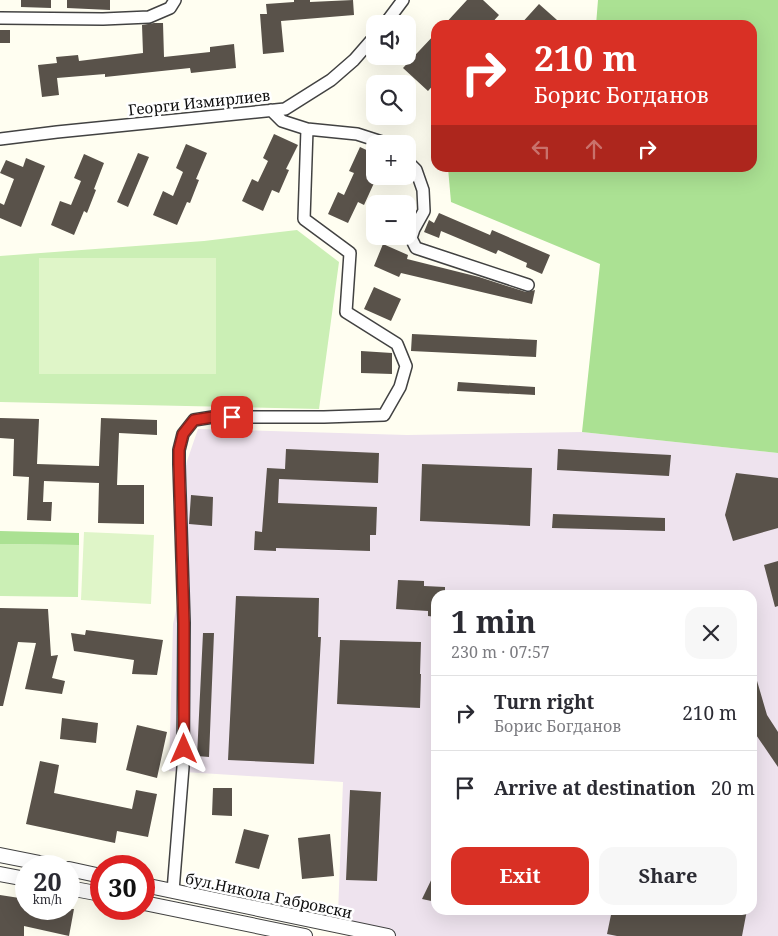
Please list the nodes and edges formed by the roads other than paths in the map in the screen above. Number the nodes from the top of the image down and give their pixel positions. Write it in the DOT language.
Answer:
graph roads {
  1 [pos="175,0"];
  2 [pos="403,0"];
  3 [pos="392,15"];
  4 [pos="0,18"];
  5 [pos="366,46"];
  6 [pos="272,110"];
  7 [pos="307,129"];
  8 [pos="366,137"];
  9 [pos="0,139"];
  10 [pos="416,170"];
  11 [pos="528,285"];
  12 [pos="0,855"];
  13 [pos="15,858"];
  14 [pos="0,874"];
  15 [pos="15,877"];
  16 [pos="155,887"];
  17 [pos="173,891"];
  18 [pos="155,905"];
  19 [pos="305,936"];
  20 [pos="388,936"];
  1 -- 4 [label="street"];
  2 -- 3 [label="street"];
  5 -- 6 [label="street, Георги Измирлиев"];
  6 -- 7 [label="street"];
  6 -- 9 [label="street, Георги Измирлиев"];
  7 -- 8 [label="street"];
  7 -- 17 [label="street"];
  10 -- 11 [label="street"];
  12 -- 13 [label="street"];
  14 -- 15 [label="street"];
  16 -- 17 [label="street, бул.Никола Габровски"];
  17 -- 20 [label="street, бул.Никола Габровски"];
  18 -- 19 [label="street"];
}
